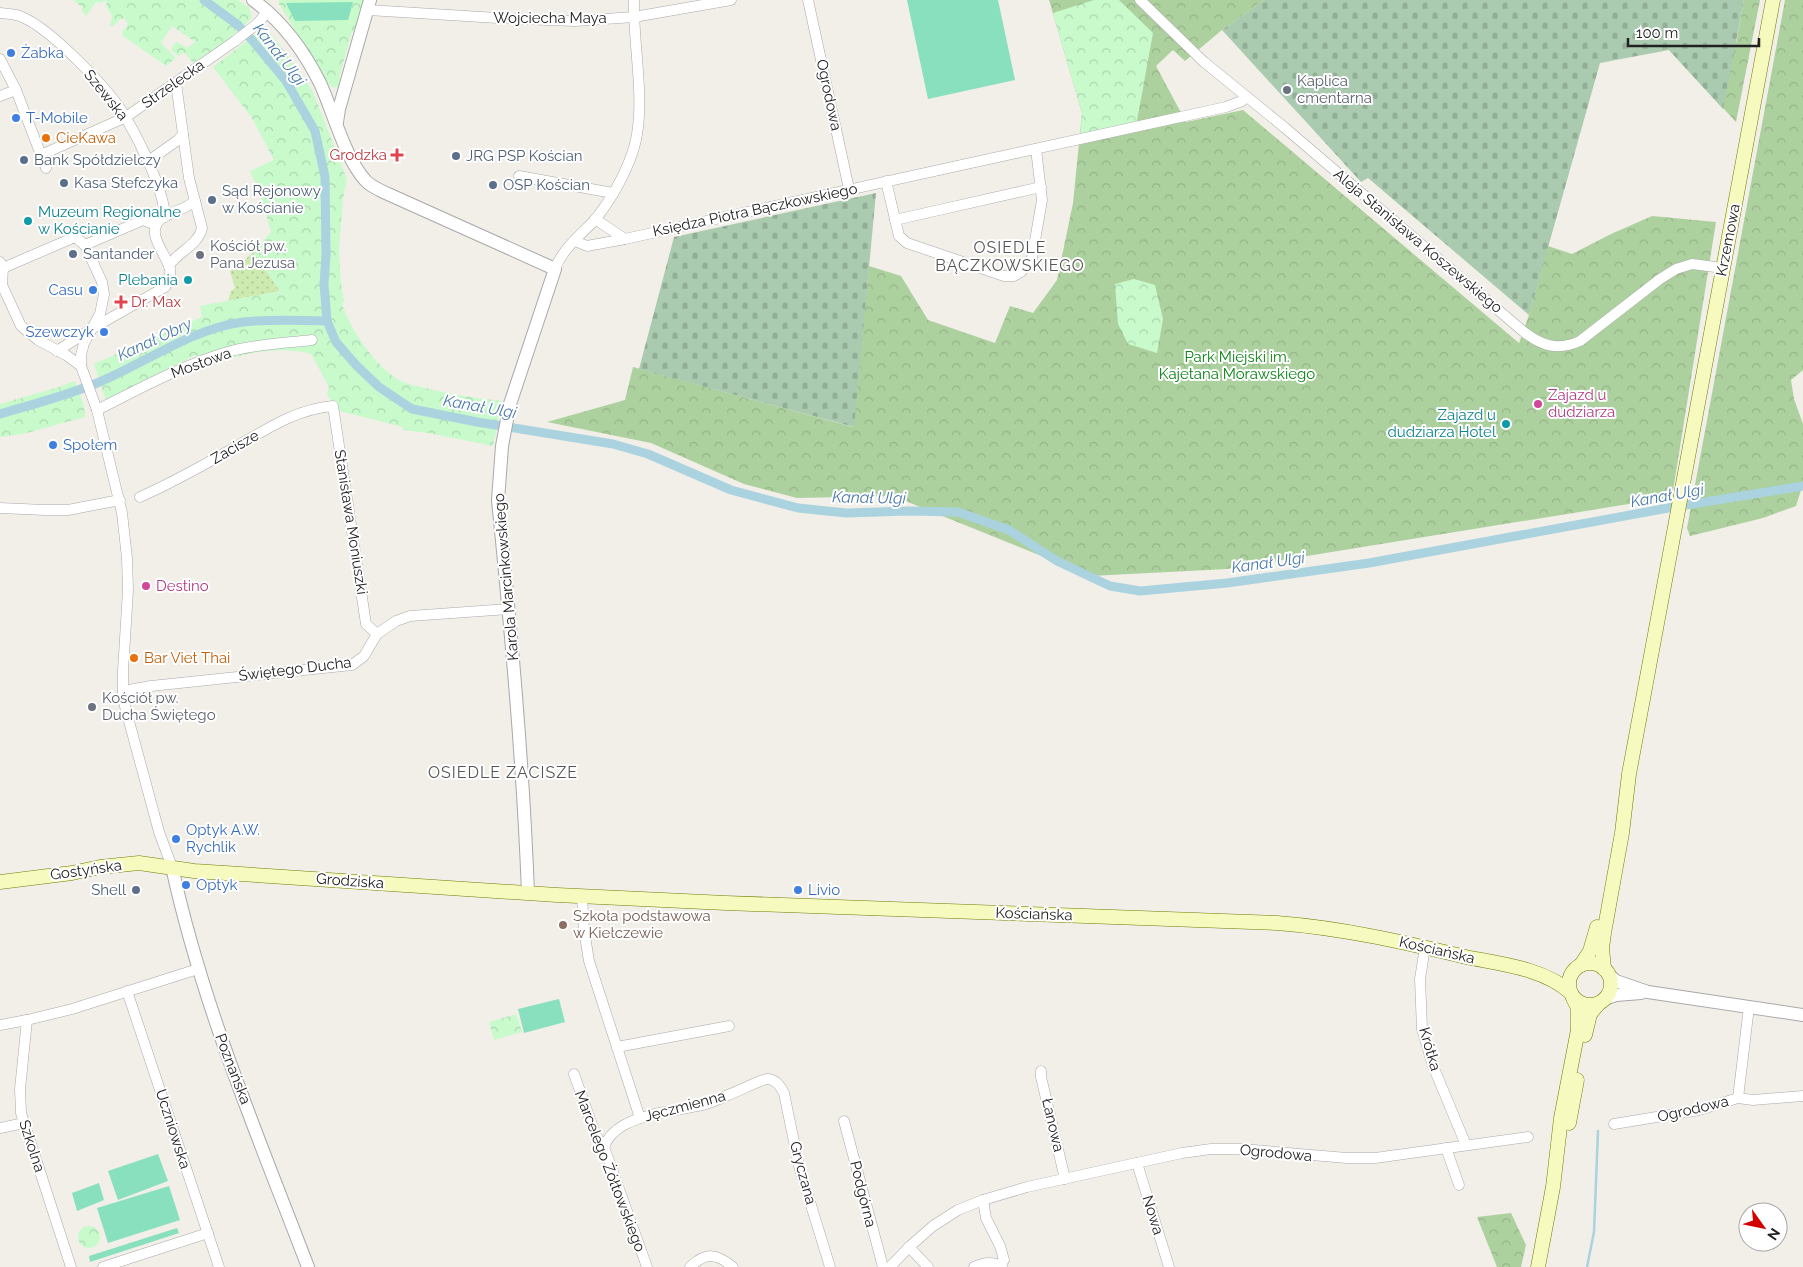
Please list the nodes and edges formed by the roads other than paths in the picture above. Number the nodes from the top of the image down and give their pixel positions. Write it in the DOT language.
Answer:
graph roads {
  1 [pos="253,0"];
  2 [pos="634,0"];
  3 [pos="731,0"];
  4 [pos="808,0"];
  5 [pos="1140,0"];
  6 [pos="1773,0"];
  7 [pos="369,5"];
  8 [pos="270,6"];
  9 [pos="0,13"];
  10 [pos="634,17"];
  11 [pos="0,59"];
  12 [pos="176,83"];
  13 [pos="320,83"];
  14 [pos="16,90"];
  15 [pos="344,91"];
  16 [pos="0,96"];
  17 [pos="1246,97"];
  18 [pos="126,117"];
  19 [pos="337,122"];
  20 [pos="183,134"];
  21 [pos="1036,149"];
  22 [pos="41,155"];
  23 [pos="147,162"];
  24 [pos="46,168"];
  25 [pos="518,176"];
  26 [pos="886,181"];
  27 [pos="1041,187"];
  28 [pos="849,189"];
  29 [pos="613,193"];
  30 [pos="195,201"];
  31 [pos="165,217"];
  32 [pos="595,219"];
  33 [pos="895,220"];
  34 [pos="156,225"];
  35 [pos="625,239"];
  36 [pos="575,241"];
  37 [pos="85,245"];
  38 [pos="2,265"];
  39 [pos="169,266"];
  40 [pos="555,268"];
  41 [pos="1723,268"];
  42 [pos="1,285"];
  43 [pos="92,328"];
  44 [pos="312,340"];
  45 [pos="57,351"];
  46 [pos="82,368"];
  47 [pos="95,406"];
  48 [pos="333,406"];
  49 [pos="140,497"];
  50 [pos="120,500"];
  51 [pos="0,508"];
  52 [pos="508,609"];
  53 [pos="377,634"];
  54 [pos="123,691"];
  55 [pos="1629,774"];
  56 [pos="172,867"];
  57 [pos="0,882"];
  58 [pos="528,892"];
  59 [pos="582,896"];
  60 [pos="1425,947"];
  61 [pos="1578,967"];
  62 [pos="198,969"];
  63 [pos="1536,972"];
  64 [pos="1606,972"];
  65 [pos="127,991"];
  66 [pos="1648,992"];
  67 [pos="1572,995"];
  68 [pos="1602,1001"];
  69 [pos="1748,1007"];
  70 [pos="1803,1015"];
  71 [pos="27,1020"];
  72 [pos="0,1025"];
  73 [pos="729,1026"];
  74 [pos="617,1047"];
  75 [pos="1041,1071"];
  76 [pos="574,1074"];
  77 [pos="775,1081"];
  78 [pos="1803,1096"];
  79 [pos="1738,1098"];
  80 [pos="640,1118"];
  81 [pos="844,1121"];
  82 [pos="24,1123"];
  83 [pos="1614,1124"];
  84 [pos="0,1128"];
  85 [pos="1528,1138"];
  86 [pos="1466,1145"];
  87 [pos="604,1147"];
  88 [pos="1446,1148"];
  89 [pos="1136,1163"];
  90 [pos="1066,1179"];
  91 [pos="1459,1185"];
  92 [pos="1553,1187"];
  93 [pos="983,1200"];
  94 [pos="208,1233"];
  95 [pos="909,1247"];
  96 [pos="1001,1266"];
  97 [pos="71,1267"];
  98 [pos="103,1267"];
  99 [pos="219,1267"];
  100 [pos="308,1267"];
  101 [pos="647,1267"];
  102 [pos="690,1267"];
  103 [pos="733,1267"];
  104 [pos="830,1267"];
  105 [pos="883,1267"];
  106 [pos="890,1267"];
  107 [pos="928,1267"];
  108 [pos="974,1267"];
  109 [pos="1169,1267"];
  110 [pos="1538,1267"];
  1 -- 8 [label="street"];
  2 -- 10 [label="street"];
  3 -- 10 [label="street, Wojciecha Maya"];
  4 -- 28 [label="street, Ogrodowa"];
  5 -- 17 [label="street, Aleja Stanisława Koszewskiego"];
  6 -- 41 [label="main road, Krzemowa"];
  7 -- 10 [label="street, Wojciecha Maya"];
  7 -- 15 [label="street"];
  8 -- 12 [label="street, Strzelecka"];
  8 -- 13 [label="street"];
  9 -- 18 [label="street, Szewska"];
  10 -- 29 [label="street"];
  11 -- 14 [label="street"];
  12 -- 18 [label="street, Strzelecka"];
  12 -- 20 [label="street"];
  13 -- 15 [label="street"];
  13 -- 19 [label="street"];
  14 -- 16 [label="street"];
  14 -- 22 [label="street"];
  15 -- 19 [label="street"];
  17 -- 21 [label="street, Księdza Piotra Bączkowskiego"];
  17 -- 41 [label="street, Aleja Stanisława Koszewskiego"];
  18 -- 22 [label="street, Strzelecka"];
  18 -- 23 [label="street, Szewska"];
  19 -- 40 [label="street"];
  20 -- 23 [label="street"];
  20 -- 30 [label="street"];
  21 -- 26 [label="street, Księdza Piotra Bączkowskiego"];
  21 -- 27 [label="street"];
  22 -- 24 [label="street"];
  23 -- 31 [label="street, Szewska"];
  25 -- 29 [label="street"];
  26 -- 28 [label="street, Księdza Piotra Bączkowskiego"];
  26 -- 33 [label="street"];
  27 -- 33 [label="street"];
  27 -- 33 [label="street"];
  28 -- 35 [label="street, Księdza Piotra Bączkowskiego"];
  29 -- 32 [label="street"];
  30 -- 31 [label="street"];
  30 -- 39 [label="street"];
  31 -- 34 [label="street"];
  32 -- 35 [label="street"];
  32 -- 36 [label="street"];
  34 -- 37 [label="street"];
  34 -- 39 [label="street"];
  35 -- 36 [label="street, Księdza Piotra Bączkowskiego"];
  36 -- 40 [label="street"];
  37 -- 38 [label="street"];
  37 -- 43 [label="street"];
  38 -- 42 [label="street"];
  39 -- 43 [label="street"];
  40 -- 52 [label="street, Karola Marcinkowskiego"];
  41 -- 55 [label="main road, Krzemowa"];
  42 -- 45 [label="street"];
  43 -- 45 [label="street"];
  43 -- 46 [label="street"];
  44 -- 47 [label="street, Mostowa"];
  45 -- 46 [label="street"];
  46 -- 47 [label="street"];
  47 -- 50 [label="street"];
  48 -- 49 [label="street, Zacisze"];
  48 -- 53 [label="street, Stanisława Moniuszki"];
  50 -- 51 [label="street"];
  50 -- 54 [label="street"];
  52 -- 53 [label="street, Świętego Ducha"];
  52 -- 58 [label="street, Karola Marcinkowskiego"];
  53 -- 54 [label="street, Świętego Ducha"];
  54 -- 56 [label="street"];
  55 -- 61 [label="main road"];
  55 -- 64 [label="main road"];
  56 -- 57 [label="main road, Gostyńska"];
  56 -- 58 [label="main road, Grodziska"];
  56 -- 62 [label="street, Poznańska"];
  58 -- 59 [label="main road, Kościańska"];
  59 -- 60 [label="main road, Kościańska"];
  59 -- 74 [label="street"];
  60 -- 63 [label="main road, Kościańska"];
  60 -- 86 [label="street, Krótka"];
  61 -- 63 [label="main road, Kościańska"];
  61 -- 64 [label="main road"];
  61 -- 67 [label="main road"];
  62 -- 65 [label="street"];
  62 -- 100 [label="street, Poznańska"];
  63 -- 67 [label="main road, Kościańska"];
  64 -- 66 [label="street"];
  64 -- 68 [label="main road"];
  65 -- 71 [label="street"];
  65 -- 94 [label="street, Uczniowska"];
  66 -- 68 [label="street"];
  66 -- 69 [label="street"];
  67 -- 68 [label="main road"];
  67 -- 92 [label="main road"];
  68 -- 92 [label="main road"];
  69 -- 70 [label="street"];
  69 -- 79 [label="street"];
  71 -- 72 [label="street"];
  71 -- 82 [label="street, Szkolna"];
  73 -- 74 [label="street"];
  74 -- 80 [label="street"];
  75 -- 90 [label="street, Łanowa"];
  76 -- 87 [label="street, Marcelego Żółtowskiego"];
  77 -- 80 [label="street, Jęczmienna"];
  77 -- 104 [label="street, Gryczana"];
  78 -- 79 [label="street, Ogrodowa"];
  79 -- 83 [label="street, Ogrodowa"];
  80 -- 87 [label="street, Jęczmienna"];
  81 -- 105 [label="street, Podgórna"];
  82 -- 84 [label="street"];
  82 -- 97 [label="street, Szkolna"];
  85 -- 86 [label="street, Ogrodowa"];
  86 -- 88 [label="street, Ogrodowa"];
  87 -- 101 [label="street, Marcelego Żółtowskiego"];
  88 -- 89 [label="street, Ogrodowa"];
  88 -- 91 [label="street"];
  89 -- 90 [label="street, Ogrodowa"];
  89 -- 109 [label="street, Nowa"];
  90 -- 93 [label="street, Ogrodowa"];
  92 -- 110 [label="main road"];
  93 -- 95 [label="street"];
  93 -- 96 [label="street"];
  94 -- 98 [label="street"];
  94 -- 99 [label="street, Uczniowska"];
  95 -- 106 [label="street"];
  95 -- 107 [label="street"];
  96 -- 108 [label="street"];
  102 -- 103 [label="street"];
}
